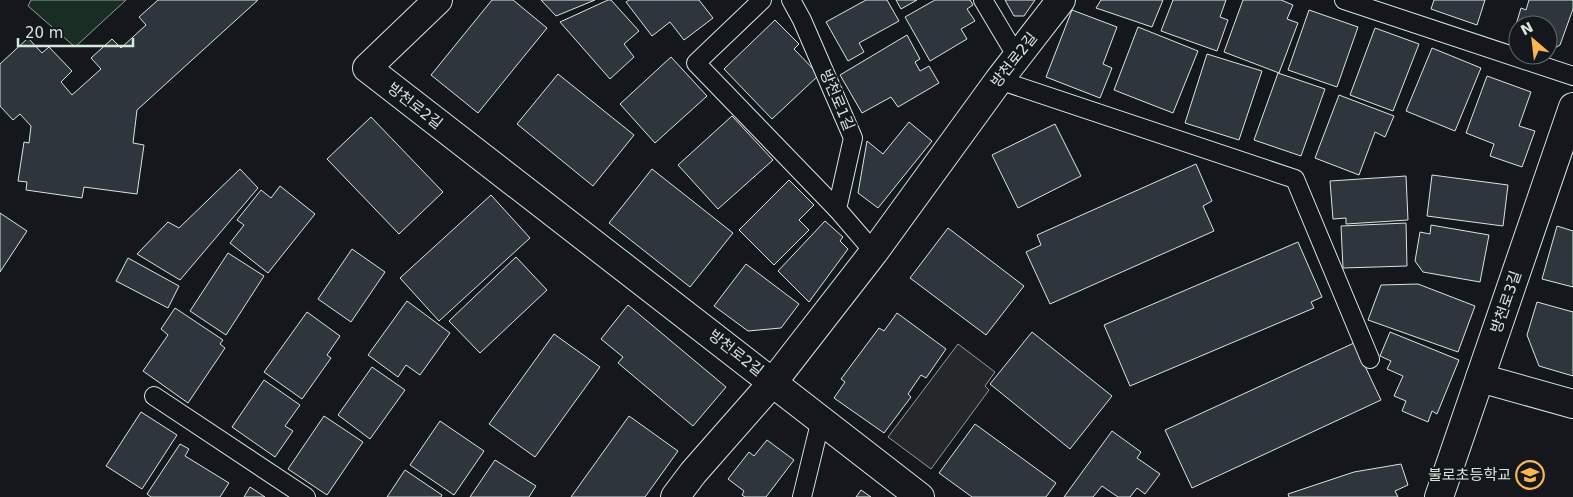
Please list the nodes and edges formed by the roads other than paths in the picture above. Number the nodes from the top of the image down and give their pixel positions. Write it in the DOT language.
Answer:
graph roads {
  1 [pos="438,0"];
  2 [pos="762,0"];
  3 [pos="791,0"];
  4 [pos="983,0"];
  5 [pos="1061,0"];
  6 [pos="1344,0"];
  7 [pos="1017,57"];
  8 [pos="1573,76"];
  9 [pos="999,80"];
  10 [pos="1573,107"];
  11 [pos="837,210"];
  12 [pos="874,252"];
  13 [pos="1370,359"];
  14 [pos="1480,378"];
  15 [pos="773,382"];
  16 [pos="154,396"];
  17 [pos="1573,404"];
  18 [pos="821,419"];
  19 [pos="306,497"];
  20 [pos="675,497"];
  21 [pos="802,497"];
  22 [pos="920,497"];
  23 [pos="1439,497"];
  1 -- 15 [label="street, 방천로2길"];
  2 -- 11 [label="lane"];
  3 -- 11 [label="lane, 방천로1길"];
  4 -- 7 [label="lane"];
  5 -- 7 [label="street, 방천로2길"];
  6 -- 8 [label="lane"];
  7 -- 9 [label="street, 방천로2길"];
  9 -- 12 [label="street, 방천로2길"];
  9 -- 13 [label="lane"];
  10 -- 14 [label="street, 방천로3길"];
  11 -- 12 [label="lane"];
  12 -- 15 [label="street, 방천로2길"];
  14 -- 17 [label="street"];
  14 -- 23 [label="street, 방천로3길"];
  15 -- 18 [label="street"];
  15 -- 20 [label="street"];
  16 -- 19 [label="lane"];
  18 -- 21 [label="lane"];
  18 -- 22 [label="street"];
}
